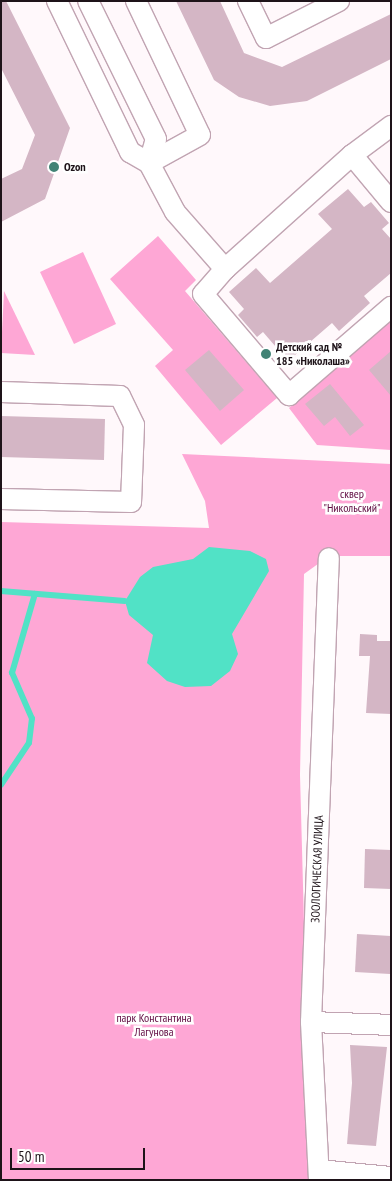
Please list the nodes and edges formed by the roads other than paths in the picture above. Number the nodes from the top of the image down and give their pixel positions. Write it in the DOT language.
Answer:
graph roads {
  1 [pos="57,1"];
  2 [pos="88,1"];
  3 [pos="136,1"];
  4 [pos="248,1"];
  5 [pos="339,1"];
  6 [pos="391,126"];
  7 [pos="352,155"];
  8 [pos="150,163"];
  9 [pos="391,202"];
  10 [pos="225,269"];
  11 [pos="391,308"];
  12 [pos="1,392"];
  13 [pos="1,499"];
  14 [pos="329,558"];
  15 [pos="311,1022"];
  16 [pos="391,1025"];
  17 [pos="319,1175"];
  18 [pos="391,1177"];
  1 -- 8 [label="street"];
  2 -- 8 [label="street"];
  3 -- 8 [label="street"];
  4 -- 5 [label="street"];
  6 -- 7 [label="street"];
  7 -- 9 [label="street"];
  7 -- 10 [label="street"];
  8 -- 10 [label="street"];
  10 -- 11 [label="street"];
  12 -- 13 [label="street"];
  14 -- 15 [label="street, ЗООЛОГИЧЕСКАЯ УЛИЦА"];
  15 -- 16 [label="street"];
  15 -- 17 [label="street, ЗООЛОГИЧЕСКАЯ УЛИЦА"];
  17 -- 18 [label="street"];
}
